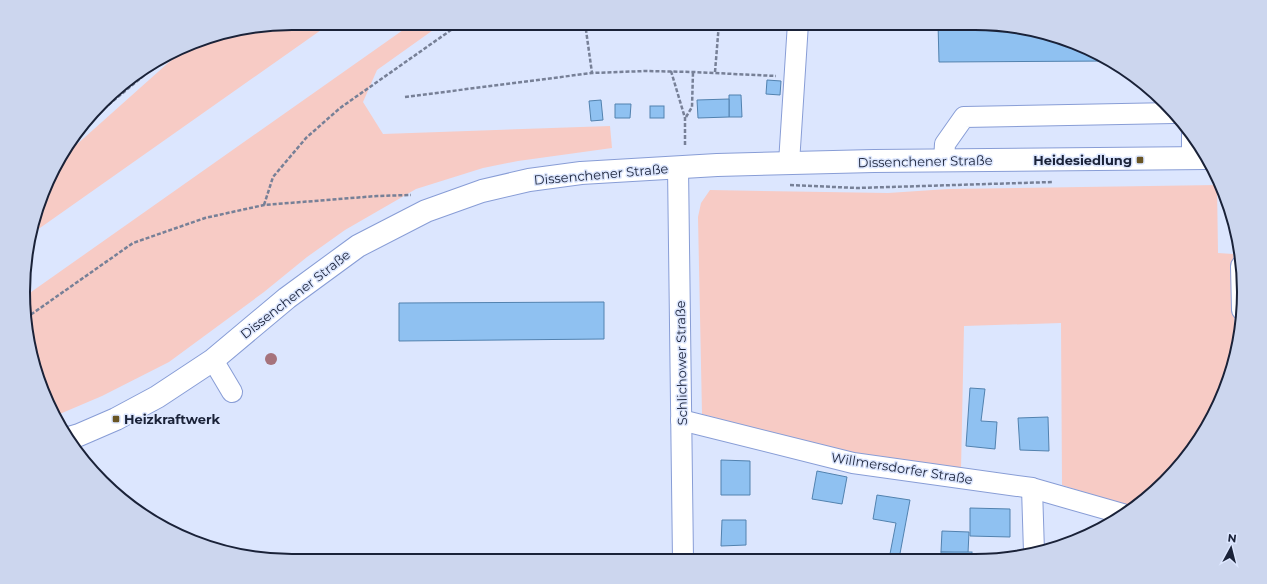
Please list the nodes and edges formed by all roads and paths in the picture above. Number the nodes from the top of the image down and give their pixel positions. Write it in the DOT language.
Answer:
graph roads {
  1 [pos="451,30"];
  2 [pos="586,30"];
  3 [pos="718,30"];
  4 [pos="797,30"];
  5 [pos="671,72"];
  6 [pos="693,72"];
  7 [pos="715,72"];
  8 [pos="592,73"];
  9 [pos="794,77"];
  10 [pos="140,78"];
  11 [pos="404,97"];
  12 [pos="113,101"];
  13 [pos="1166,113"];
  14 [pos="685,118"];
  15 [pos="692,148"];
  16 [pos="681,158"];
  17 [pos="1200,159"];
  18 [pos="944,160"];
  19 [pos="789,163"];
  20 [pos="412,195"];
  21 [pos="264,205"];
  22 [pos="31,314"];
  23 [pos="213,360"];
  24 [pos="232,392"];
  25 [pos="681,420"];
  26 [pos="73,437"];
  27 [pos="1032,488"];
  28 [pos="1117,512"];
  29 [pos="1034,547"];
  30 [pos="683,554"];
  1 -- 21 [label="path"];
  2 -- 8 [label="path"];
  3 -- 7 [label="path"];
  4 -- 9 [label="street"];
  5 -- 6 [label="path"];
  5 -- 8 [label="path"];
  5 -- 14 [label="path"];
  6 -- 7 [label="path"];
  6 -- 14 [label="path"];
  7 -- 9 [label="path"];
  8 -- 11 [label="path"];
  9 -- 19 [label="street"];
  10 -- 12 [label="path"];
  13 -- 18 [label="street"];
  14 -- 16 [label="path"];
  15 -- 16 [label="path"];
  16 -- 19 [label="main road, Dissenchener Straße"];
  16 -- 23 [label="main road, Dissenchener Straße"];
  16 -- 25 [label="street, Schlichower Straße"];
  17 -- 18 [label="main road, Dissenchener Straße"];
  18 -- 19 [label="main road, Dissenchener Straße"];
  20 -- 21 [label="path"];
  21 -- 22 [label="path"];
  23 -- 24 [label="street"];
  23 -- 26 [label="main road, Dissenchener Straße"];
  25 -- 27 [label="street, Willmersdorfer Straße"];
  25 -- 30 [label="street, Schlichower Straße"];
  27 -- 28 [label="street, Willmersdorfer Straße"];
  27 -- 29 [label="street"];
}
